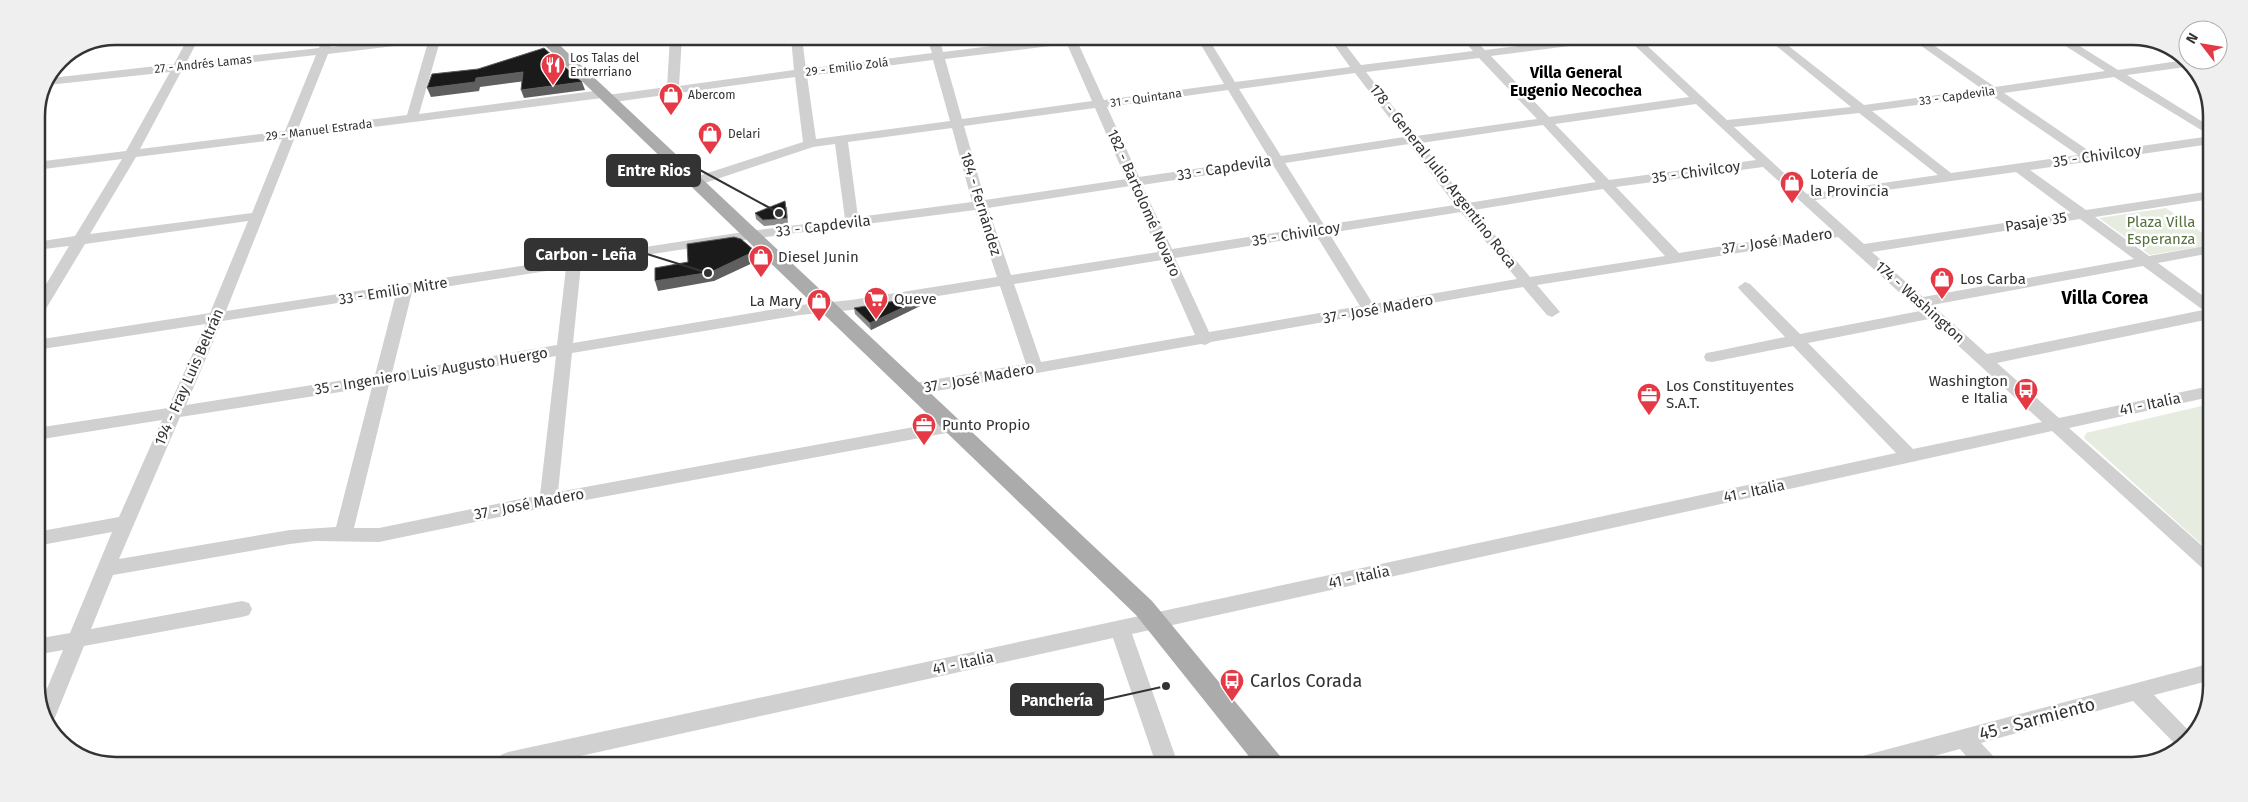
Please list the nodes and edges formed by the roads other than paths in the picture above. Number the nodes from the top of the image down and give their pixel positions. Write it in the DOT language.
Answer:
graph roads {
  1 [pos="190,45"];
  2 [pos="325,45"];
  3 [pos="368,45"];
  4 [pos="438,45"];
  5 [pos="551,45"];
  6 [pos="675,45"];
  7 [pos="797,45"];
  8 [pos="935,45"];
  9 [pos="1024,45"];
  10 [pos="1074,45"];
  11 [pos="1206,45"];
  12 [pos="1340,45"];
  13 [pos="1474,45"];
  14 [pos="1550,45"];
  15 [pos="1639,45"];
  16 [pos="1780,45"];
  17 [pos="1926,45"];
  18 [pos="2070,45"];
  19 [pos="323,50"];
  20 [pos="1481,53"];
  21 [pos="938,56"];
  22 [pos="178,66"];
  23 [pos="2178,66"];
  24 [pos="1360,69"];
  25 [pos="800,73"];
  26 [pos="2117,74"];
  27 [pos="54,81"];
  28 [pos="1230,87"];
  29 [pos="672,90"];
  30 [pos="1995,91"];
  31 [pos="605,96"];
  32 [pos="1697,100"];
  33 [pos="1100,104"];
  34 [pos="1863,109"];
  35 [pos="412,118"];
  36 [pos="1546,122"];
  37 [pos="958,124"];
  38 [pos="1723,124"];
  39 [pos="2203,127"];
  40 [pos="290,133"];
  41 [pos="841,139"];
  42 [pos="1412,140"];
  43 [pos="2203,141"];
  44 [pos="810,144"];
  45 [pos="131,154"];
  46 [pos="2088,156"];
  47 [pos="1275,160"];
  48 [pos="1766,163"];
  49 [pos="45,165"];
  50 [pos="2018,167"];
  51 [pos="1947,176"];
  52 [pos="694,182"];
  53 [pos="1134,182"];
  54 [pos="1604,184"];
  55 [pos="2203,196"];
  56 [pos="1804,198"];
  57 [pos="980,205"];
  58 [pos="1464,207"];
  59 [pos="2084,215"];
  60 [pos="257,216"];
  61 [pos="852,223"];
  62 [pos="1319,230"];
  63 [pos="1842,232"];
  64 [pos="750,235"];
  65 [pos="79,240"];
  66 [pos="45,245"];
  67 [pos="1862,250"];
  68 [pos="2203,251"];
  69 [pos="1167,256"];
  70 [pos="1675,258"];
  71 [pos="2147,261"];
  72 [pos="574,263"];
  73 [pos="1005,280"];
  74 [pos="1526,282"];
  75 [pos="1745,287"];
  76 [pos="405,289"];
  77 [pos="45,299"];
  78 [pos="1920,302"];
  79 [pos="2203,303"];
  80 [pos="826,308"];
  81 [pos="1370,311"];
  82 [pos="1552,312"];
  83 [pos="1933,313"];
  84 [pos="2203,315"];
  85 [pos="216,318"];
  86 [pos="1794,339"];
  87 [pos="1205,340"];
  88 [pos="45,345"];
  89 [pos="566,349"];
  90 [pos="1712,357"];
  91 [pos="1984,360"];
  92 [pos="1035,368"];
  93 [pos="381,380"];
  94 [pos="914,389"];
  95 [pos="2203,393"];
  96 [pos="174,412"];
  97 [pos="2056,425"];
  98 [pos="952,426"];
  99 [pos="45,433"];
  100 [pos="1910,457"];
  101 [pos="548,500"];
  102 [pos="124,523"];
  103 [pos="342,535"];
  104 [pos="45,537"];
  105 [pos="2203,558"];
  106 [pos="105,569"];
  107 [pos="242,609"];
  108 [pos="1156,621"];
  109 [pos="1120,628"];
  110 [pos="77,639"];
  111 [pos="45,645"];
  112 [pos="2203,673"];
  113 [pos="2136,692"];
  114 [pos="49,708"];
  115 [pos="2181,737"];
  116 [pos="1964,739"];
  117 [pos="531,757"];
  118 [pos="1165,757"];
  119 [pos="1265,757"];
  120 [pos="1896,757"];
  121 [pos="1979,757"];
  1 -- 22 [label="street"];
  2 -- 19 [label="street, 194 - Fray Luis Beltrán"];
  3 -- 19 [label="street, 27 - Andrés Lamas"];
  4 -- 35 [label="street"];
  5 -- 31 [label="main road"];
  6 -- 29 [label="street"];
  7 -- 25 [label="street"];
  8 -- 21 [label="street, 184 - Fernández"];
  9 -- 21 [label="street, 29 - Emilio Zolá"];
  10 -- 33 [label="street, 182 - Bartolomé Novaro"];
  11 -- 28 [label="street"];
  12 -- 24 [label="street, 178 - General Julio Argentino Roca"];
  13 -- 20 [label="street"];
  14 -- 20 [label="street, 31 - Quintana"];
  15 -- 32 [label="street, 174 - Washington"];
  16 -- 34 [label="street"];
  17 -- 30 [label="street"];
  18 -- 26 [label="street"];
  19 -- 22 [label="street, 27 - Andrés Lamas"];
  19 -- 40 [label="street, 194 - Fray Luis Beltrán"];
  20 -- 24 [label="street, 31 - Quintana"];
  20 -- 36 [label="street"];
  21 -- 25 [label="street, 29 - Emilio Zolá"];
  21 -- 37 [label="street, 184 - Fernández"];
  22 -- 27 [label="street, 27 - Andrés Lamas"];
  22 -- 45 [label="street"];
  23 -- 26 [label="street, 33 - Capdevila"];
  24 -- 28 [label="street, 31 - Quintana"];
  24 -- 42 [label="street, 178 - General Julio Argentino Roca"];
  25 -- 29 [label="street, 29 - Emilio Zolá"];
  25 -- 44 [label="street"];
  26 -- 30 [label="street, 33 - Capdevila"];
  26 -- 39 [label="street"];
  28 -- 33 [label="street, 31 - Quintana"];
  28 -- 47 [label="street"];
  29 -- 31 [label="street, 29 - Emilio Zolá"];
  30 -- 34 [label="street, 33 - Capdevila"];
  30 -- 46 [label="street"];
  31 -- 35 [label="street, 29 - Manuel Estrada"];
  31 -- 52 [label="main road"];
  32 -- 36 [label="street, 33 - Capdevila"];
  32 -- 38 [label="street, 174 - Washington"];
  33 -- 37 [label="street, 31 - Quintana"];
  33 -- 53 [label="street, 182 - Bartolomé Novaro"];
  34 -- 38 [label="street, 33 - Capdevila"];
  34 -- 51 [label="street"];
  35 -- 40 [label="street, 29 - Manuel Estrada"];
  36 -- 42 [label="street, 33 - Capdevila"];
  36 -- 54 [label="street"];
  37 -- 41 [label="street, 31 - Quintana"];
  37 -- 57 [label="street, 184 - Fernández"];
  38 -- 48 [label="street, 174 - Washington"];
  40 -- 45 [label="street, 29 - Manuel Estrada"];
  40 -- 60 [label="street, 194 - Fray Luis Beltrán"];
  41 -- 44 [label="street, 31 - Quintana"];
  41 -- 61 [label="street"];
  42 -- 47 [label="street, 33 - Capdevila"];
  42 -- 58 [label="street, 178 - General Julio Argentino Roca"];
  43 -- 46 [label="street, 35 - Chivilcoy"];
  44 -- 52 [label="street, 31 - Quintana"];
  45 -- 49 [label="street, 29 - Manuel Estrada"];
  45 -- 65 [label="street"];
  46 -- 50 [label="street, 35 - Chivilcoy"];
  47 -- 53 [label="street, 33 - Capdevila"];
  47 -- 62 [label="street"];
  48 -- 54 [label="street, 35 - Chivilcoy"];
  48 -- 56 [label="street, 174 - Washington"];
  50 -- 51 [label="street, 35 - Chivilcoy"];
  50 -- 59 [label="street"];
  51 -- 56 [label="street, 35 - Chivilcoy"];
  52 -- 64 [label="main road"];
  53 -- 57 [label="street, 33 - Capdevila"];
  53 -- 69 [label="street, 182 - Bartolomé Novaro"];
  54 -- 58 [label="street, 35 - Chivilcoy"];
  54 -- 70 [label="street"];
  55 -- 59 [label="street, Pasaje 35"];
  56 -- 63 [label="street, 174 - Washington"];
  57 -- 61 [label="street, 33 - Capdevila"];
  57 -- 73 [label="street, 184 - Fernández"];
  58 -- 62 [label="street, 35 - Chivilcoy"];
  58 -- 74 [label="street, 178 - General Julio Argentino Roca"];
  59 -- 67 [label="street, Pasaje 35"];
  59 -- 71 [label="street"];
  60 -- 65 [label="street"];
  60 -- 85 [label="street, 194 - Fray Luis Beltrán"];
  61 -- 64 [label="street, 33 - Capdevila"];
  62 -- 69 [label="street, 35 - Chivilcoy"];
  62 -- 81 [label="street"];
  63 -- 67 [label="street, 174 - Washington"];
  63 -- 70 [label="street, 37 - José Madero"];
  64 -- 72 [label="street, 33 - Emilio Mitre"];
  64 -- 80 [label="main road"];
  65 -- 66 [label="street"];
  65 -- 77 [label="street"];
  67 -- 78 [label="street, 174 - Washington"];
  68 -- 71 [label="street"];
  69 -- 73 [label="street, 35 - Chivilcoy"];
  69 -- 87 [label="street, 182 - Bartolomé Novaro"];
  70 -- 74 [label="street, 37 - José Madero"];
  71 -- 78 [label="street"];
  71 -- 79 [label="street"];
  72 -- 76 [label="street, 33 - Emilio Mitre"];
  72 -- 89 [label="street"];
  73 -- 80 [label="street, 35 - Chivilcoy"];
  73 -- 92 [label="street, 184 - Fernández"];
  74 -- 81 [label="street, 37 - José Madero"];
  74 -- 82 [label="street, 178 - General Julio Argentino Roca"];
  75 -- 86 [label="street"];
  76 -- 85 [label="street, 33 - Emilio Mitre"];
  76 -- 93 [label="street"];
  78 -- 83 [label="street, 174 - Washington"];
  80 -- 89 [label="street, 35 - Ingeniero Luis Augusto Huergo"];
  80 -- 94 [label="main road"];
  81 -- 87 [label="street, 37 - José Madero"];
  83 -- 86 [label="street"];
  83 -- 91 [label="street, 174 - Washington"];
  84 -- 91 [label="street"];
  85 -- 88 [label="street, 33 - Emilio Mitre"];
  85 -- 96 [label="street, 194 - Fray Luis Beltrán"];
  86 -- 90 [label="street"];
  86 -- 100 [label="street"];
  87 -- 92 [label="street, 37 - José Madero"];
  89 -- 93 [label="street, 35 - Ingeniero Luis Augusto Huergo"];
  89 -- 101 [label="street"];
  91 -- 97 [label="street, 174 - Washington"];
  92 -- 94 [label="street, 37 - José Madero"];
  93 -- 96 [label="street, 35 - Ingeniero Luis Augusto Huergo"];
  93 -- 103 [label="street"];
  94 -- 98 [label="main road"];
  95 -- 97 [label="street, 41 - Italia"];
  96 -- 99 [label="street, 35 - Ingeniero Luis Augusto Huergo"];
  96 -- 102 [label="street, 194 - Fray Luis Beltrán"];
  97 -- 100 [label="street, 41 - Italia"];
  97 -- 105 [label="street, 174 - Washington"];
  98 -- 101 [label="street, 37 - José Madero"];
  98 -- 108 [label="main road"];
  100 -- 108 [label="street, 41 - Italia"];
  101 -- 103 [label="street, 37 - José Madero"];
  102 -- 104 [label="street"];
  102 -- 106 [label="street, 194 - Fray Luis Beltrán"];
  103 -- 106 [label="street, 37 - José Madero"];
  106 -- 110 [label="street, 194 - Fray Luis Beltrán"];
  107 -- 110 [label="street"];
  108 -- 109 [label="street, 41 - Italia"];
  108 -- 119 [label="main road"];
  109 -- 117 [label="street, 41 - Italia"];
  109 -- 118 [label="street"];
  110 -- 111 [label="street"];
  110 -- 114 [label="street, 194 - Fray Luis Beltrán"];
  112 -- 113 [label="street, 45 - Sarmiento"];
  113 -- 115 [label="street"];
  113 -- 116 [label="street, 45 - Sarmiento"];
  116 -- 120 [label="street, 45 - Sarmiento"];
  116 -- 121 [label="street"];
}
